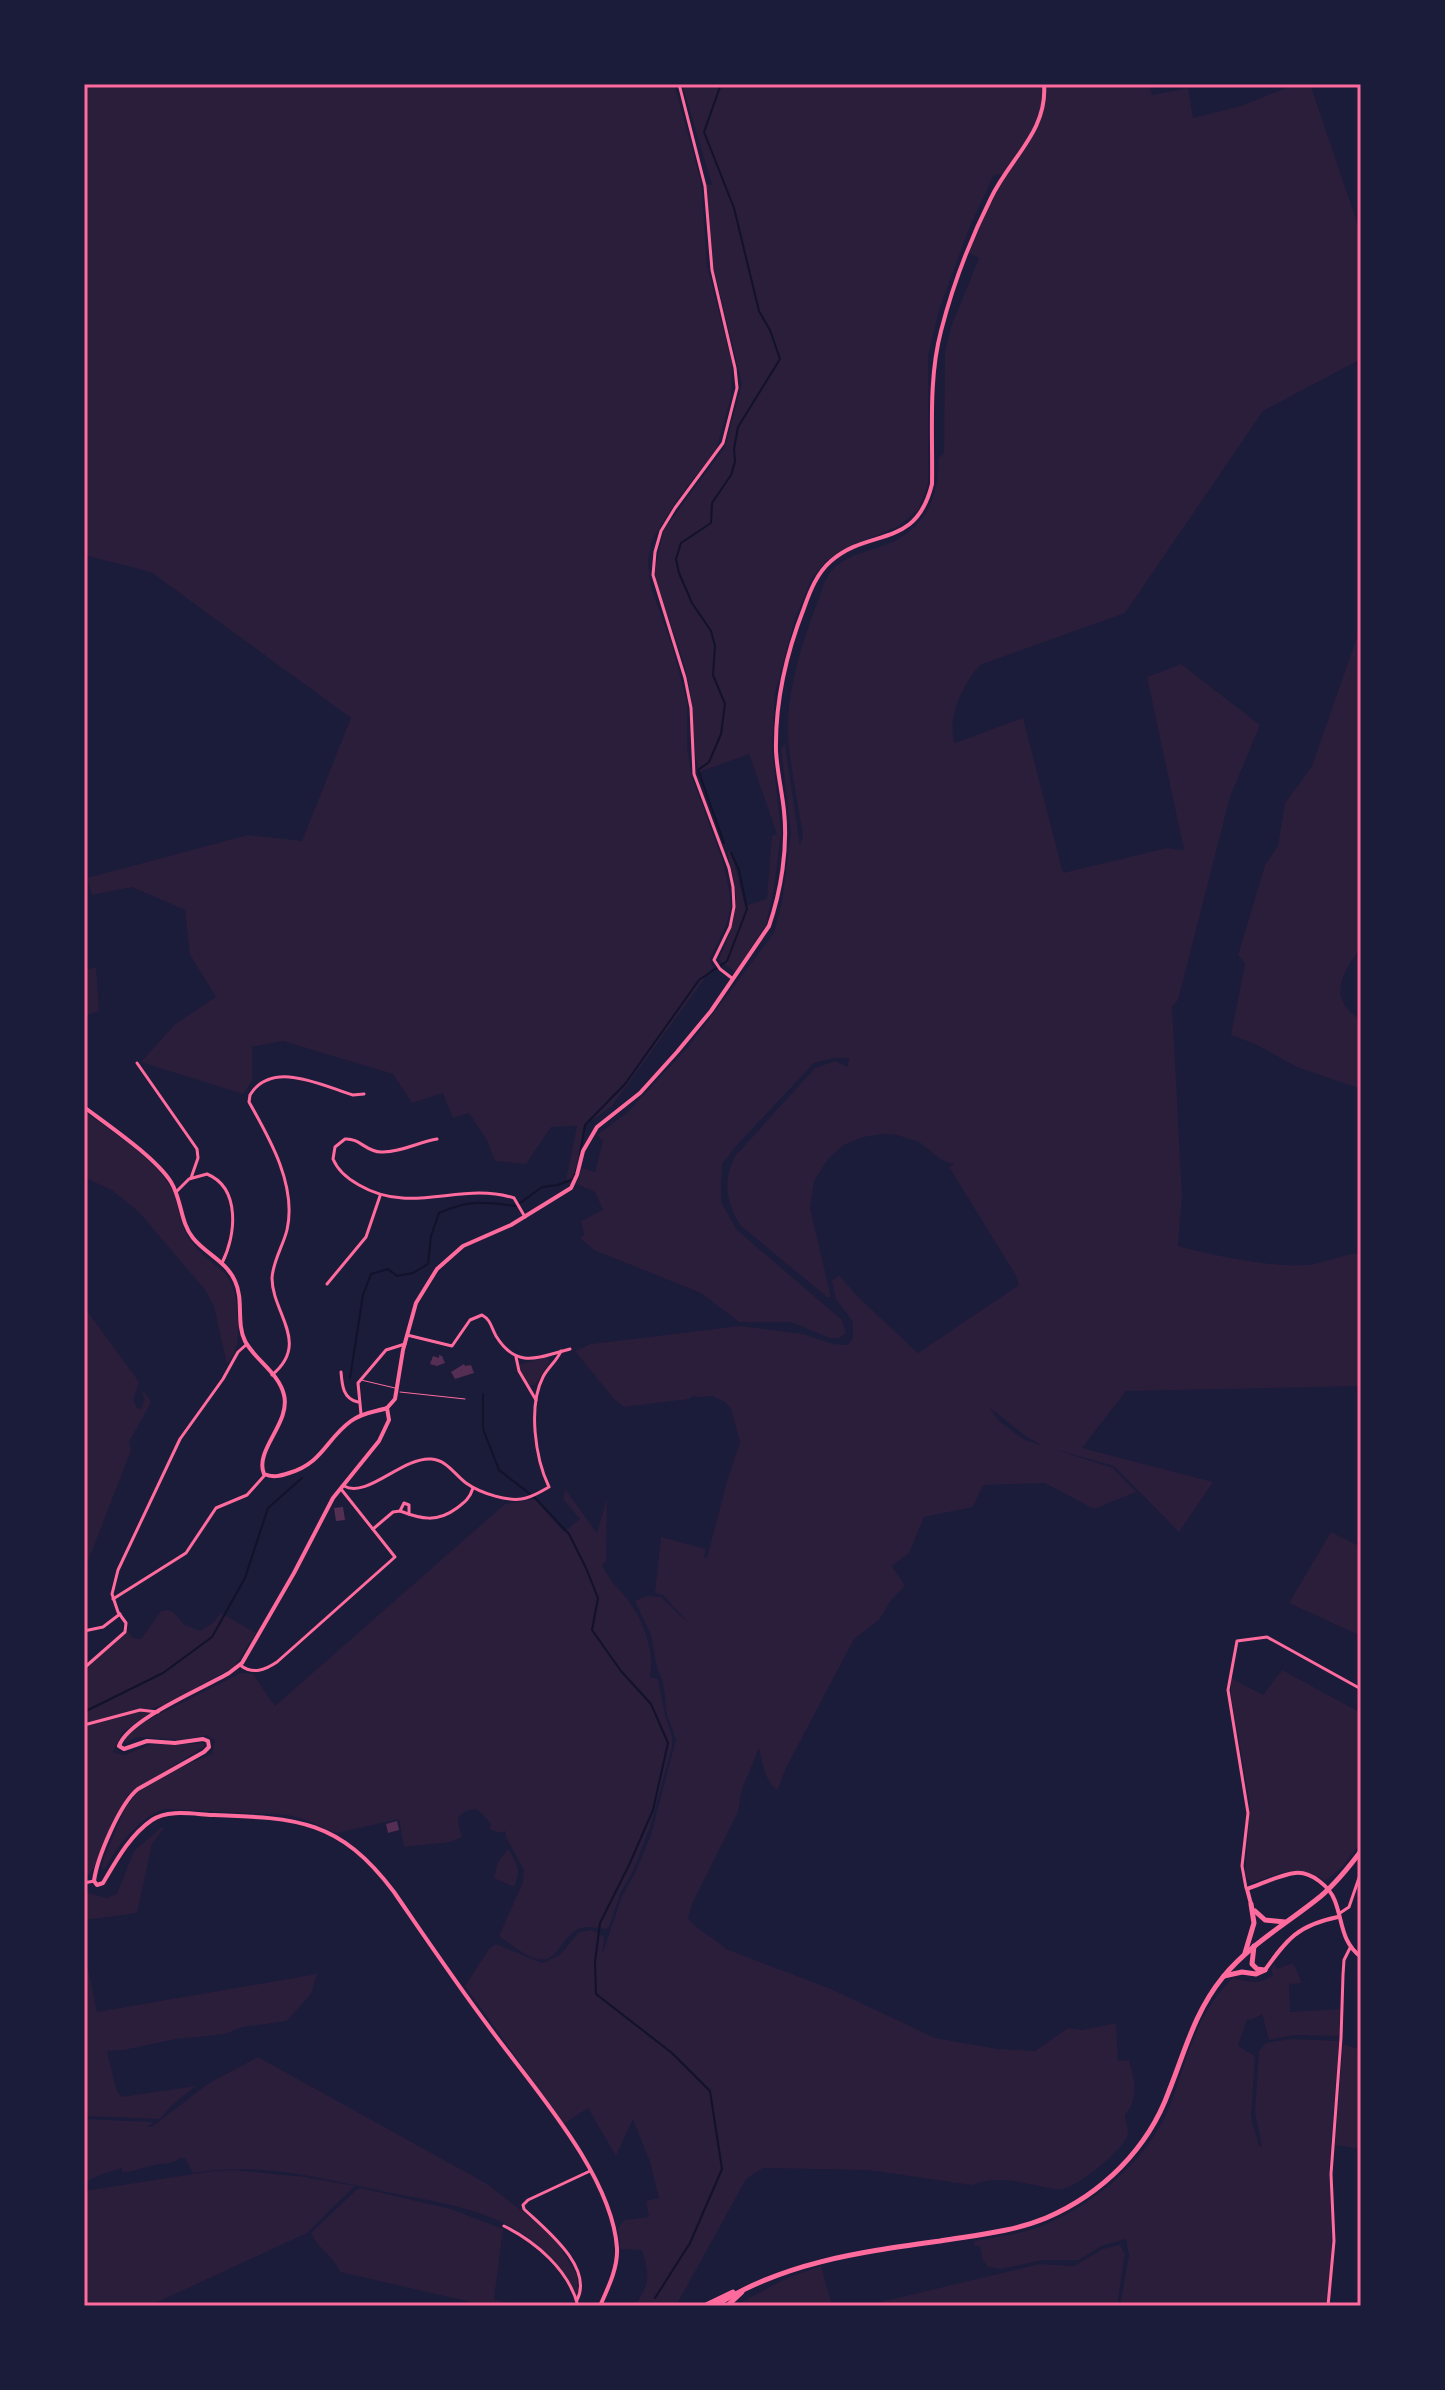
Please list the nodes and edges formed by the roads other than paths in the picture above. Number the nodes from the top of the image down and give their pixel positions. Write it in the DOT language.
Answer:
graph roads {
  1 [pos="679,84"];
  2 [pos="1044,84"];
  3 [pos="733,979"];
  4 [pos="137,1063"];
  5 [pos="364,1094"];
  6 [pos="84,1107"];
  7 [pos="437,1139"];
  8 [pos="191,1178"];
  9 [pos="176,1192"];
  10 [pos="380,1195"];
  11 [pos="525,1217"];
  12 [pos="222,1263"];
  13 [pos="327,1284"];
  14 [pos="407,1335"];
  15 [pos="247,1344"];
  16 [pos="405,1344"];
  17 [pos="570,1349"];
  18 [pos="561,1351"];
  19 [pos="516,1357"];
  20 [pos="341,1372"];
  21 [pos="272,1375"];
  22 [pos="360,1380"];
  23 [pos="527,1388"];
  24 [pos="538,1389"];
  25 [pos="397,1390"];
  26 [pos="465,1399"];
  27 [pos="536,1400"];
  28 [pos="358,1402"];
  29 [pos="387,1408"];
  30 [pos="361,1414"];
  31 [pos="265,1475"];
  32 [pos="342,1487"];
  33 [pos="474,1488"];
  34 [pos="400,1511"];
  35 [pos="409,1514"];
  36 [pos="373,1529"];
  37 [pos="113,1599"];
  38 [pos="120,1614"];
  39 [pos="84,1631"];
  40 [pos="240,1665"];
  41 [pos="84,1668"];
  42 [pos="1361,1689"];
  43 [pos="158,1712"];
  44 [pos="84,1725"];
  45 [pos="1361,1851"];
  46 [pos="1361,1872"];
  47 [pos="94,1881"];
  48 [pos="84,1883"];
  49 [pos="1247,1889"];
  50 [pos="1251,1904"];
  51 [pos="1337,1915"];
  52 [pos="1286,1922"];
  53 [pos="1254,1946"];
  54 [pos="1350,1947"];
  55 [pos="1244,1954"];
  56 [pos="1361,1957"];
  57 [pos="1265,1970"];
  58 [pos="1223,1977"];
  59 [pos="589,2168"];
  60 [pos="504,2226"];
  61 [pos="745,2288"];
  62 [pos="577,2303"];
  63 [pos="600,2306"];
  64 [pos="704,2306"];
  65 [pos="715,2306"];
  66 [pos="727,2306"];
  67 [pos="1328,2306"];
  1 -- 3 [label="street"];
  2 -- 3 [label="main road"];
  3 -- 11 [label="main road"];
  4 -- 8 [label="street"];
  5 -- 21 [label="street"];
  6 -- 9 [label="main road"];
  7 -- 10 [label="street"];
  8 -- 9 [label="street"];
  8 -- 12 [label="street"];
  9 -- 12 [label="main road"];
  10 -- 11 [label="street"];
  10 -- 13 [label="street"];
  11 -- 14 [label="main road"];
  12 -- 15 [label="main road"];
  14 -- 16 [label="main road"];
  14 -- 19 [label="street"];
  15 -- 21 [label="main road"];
  15 -- 37 [label="street"];
  16 -- 22 [label="street"];
  16 -- 25 [label="main road"];
  17 -- 18 [label="street"];
  18 -- 19 [label="street"];
  18 -- 24 [label="street"];
  19 -- 23 [label="street"];
  20 -- 28 [label="street"];
  21 -- 31 [label="main road"];
  22 -- 25 [label="lane"];
  22 -- 28 [label="street"];
  23 -- 24 [label="street"];
  23 -- 27 [label="street"];
  24 -- 27 [label="street"];
  25 -- 26 [label="lane"];
  25 -- 29 [label="main road"];
  27 -- 33 [label="street"];
  28 -- 30 [label="street"];
  29 -- 30 [label="main road"];
  29 -- 32 [label="main road"];
  30 -- 31 [label="main road"];
  31 -- 37 [label="street"];
  32 -- 33 [label="street"];
  32 -- 36 [label="street"];
  32 -- 40 [label="main road"];
  33 -- 35 [label="street"];
  34 -- 35 [label="street"];
  34 -- 35 [label="street"];
  34 -- 36 [label="street"];
  36 -- 40 [label="street"];
  37 -- 38 [label="street"];
  38 -- 39 [label="street"];
  38 -- 41 [label="street"];
  40 -- 43 [label="main road"];
  42 -- 49 [label="street"];
  43 -- 44 [label="street"];
  43 -- 47 [label="main road"];
  45 -- 52 [label="highway"];
  46 -- 51 [label="street"];
  47 -- 48 [label="street"];
  47 -- 59 [label="main road"];
  49 -- 50 [label="main road"];
  49 -- 51 [label="main road"];
  50 -- 52 [label="highway"];
  50 -- 55 [label="highway"];
  51 -- 54 [label="main road"];
  51 -- 57 [label="main road"];
  52 -- 53 [label="highway"];
  53 -- 55 [label="highway"];
  53 -- 57 [label="highway"];
  54 -- 56 [label="main road"];
  54 -- 67 [label="street"];
  55 -- 58 [label="highway"];
  57 -- 58 [label="highway"];
  58 -- 61 [label="highway"];
  59 -- 62 [label="street"];
  59 -- 63 [label="main road"];
  60 -- 62 [label="street"];
  61 -- 64 [label="highway"];
  61 -- 65 [label="highway"];
  61 -- 66 [label="highway"];
}
